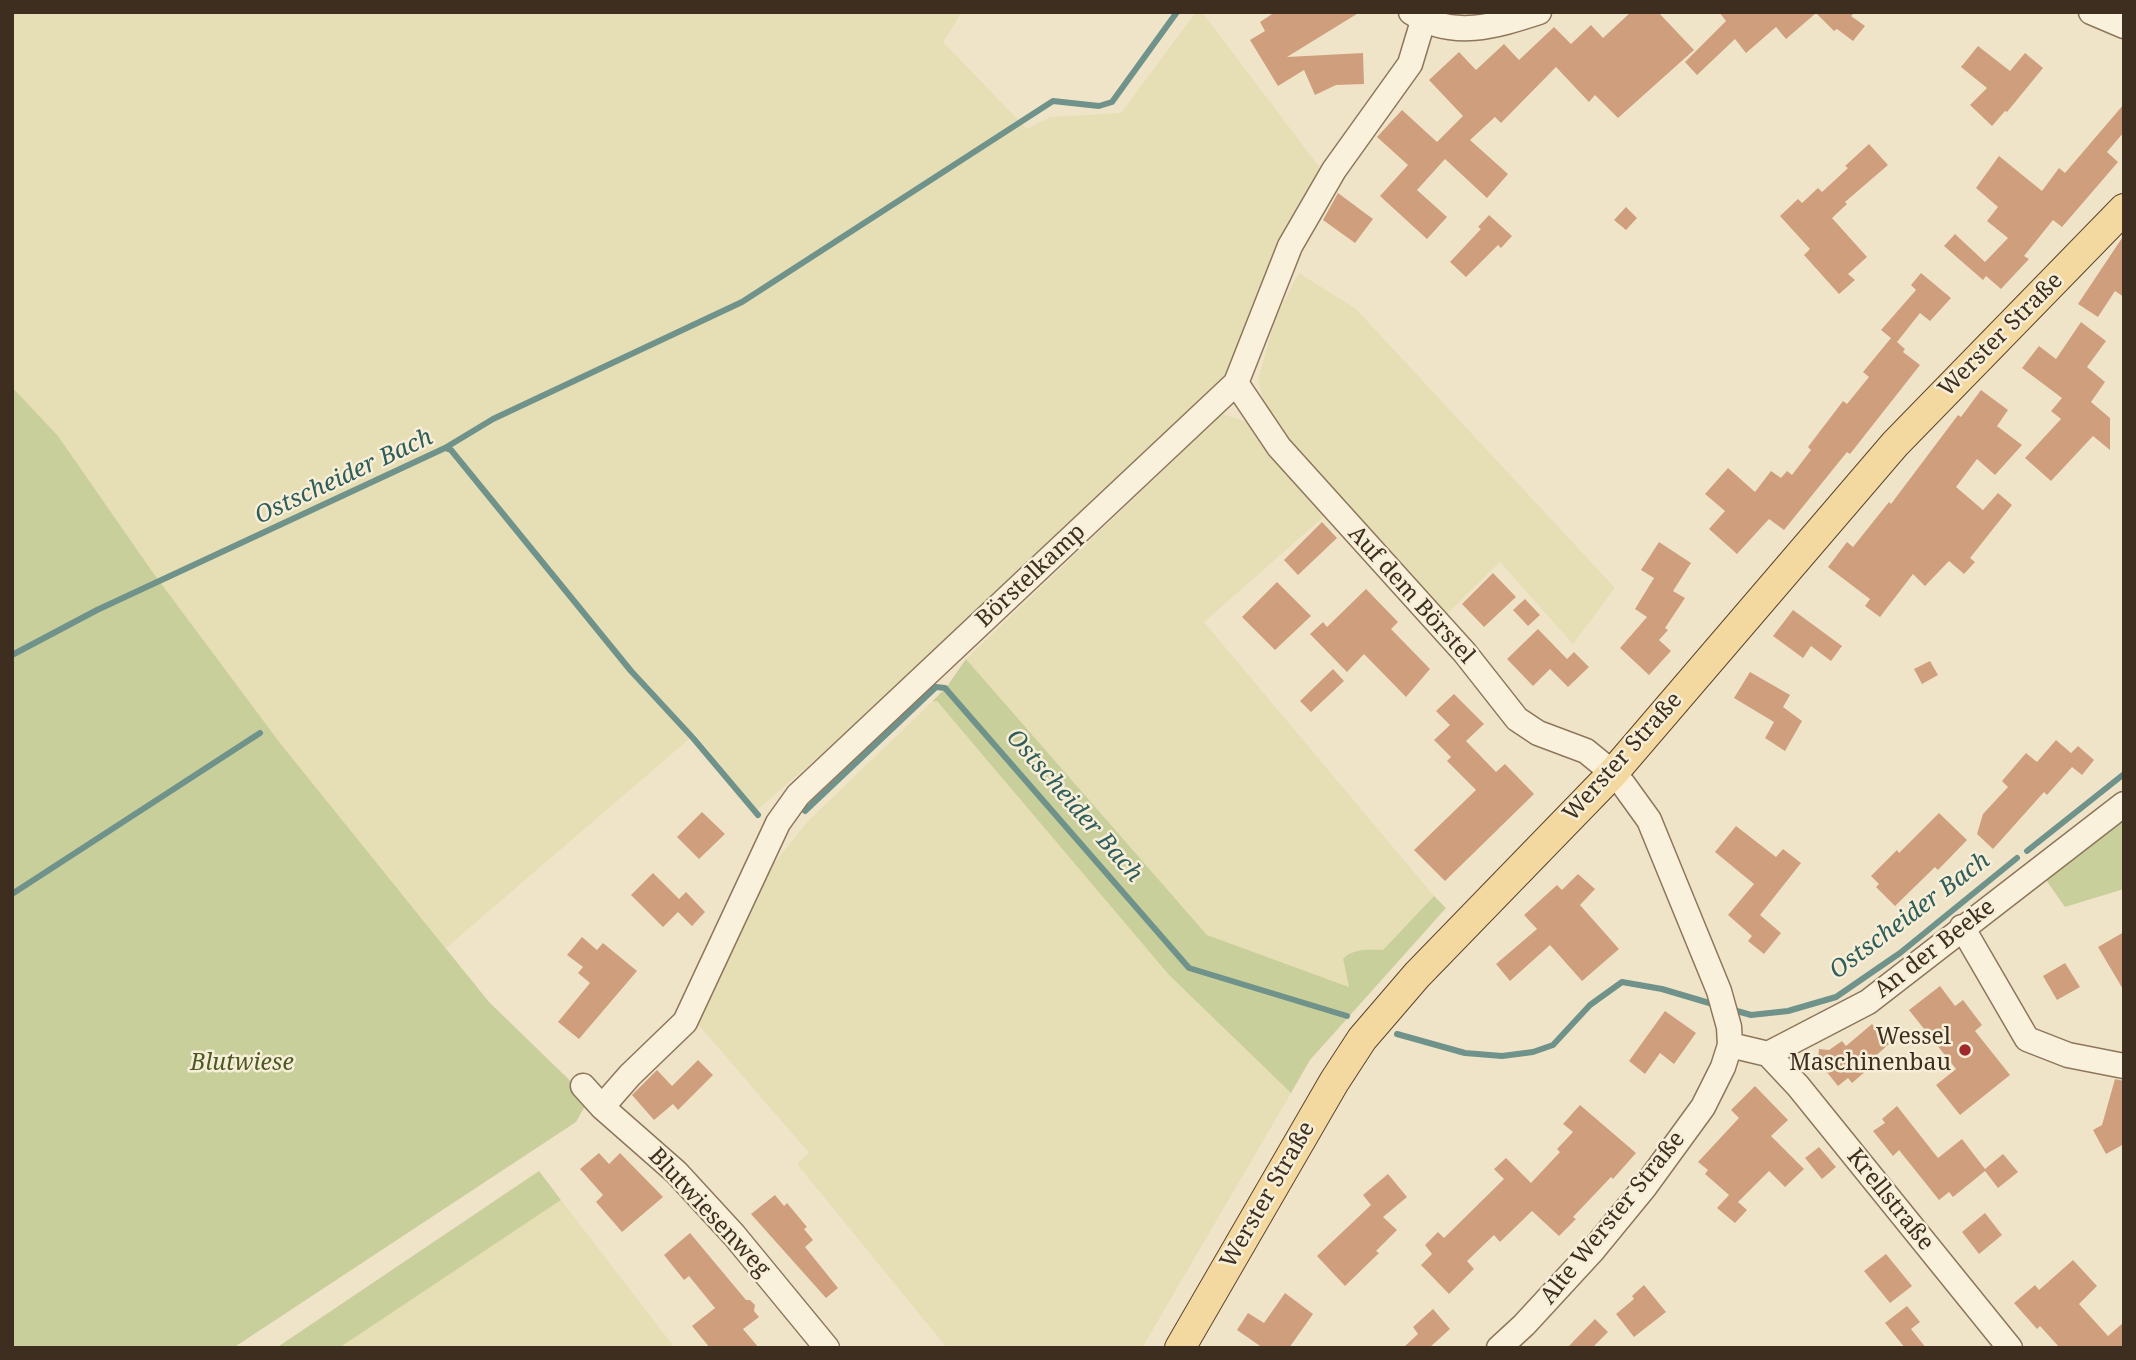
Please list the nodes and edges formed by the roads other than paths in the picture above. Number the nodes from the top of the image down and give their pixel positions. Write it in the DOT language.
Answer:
graph roads {
  1 [pos="1539,12"];
  2 [pos="2092,13"];
  3 [pos="1417,16"];
  4 [pos="2124,18"];
  5 [pos="2124,26"];
  6 [pos="2124,208"];
  7 [pos="1236,383"];
  8 [pos="1613,773"];
  9 [pos="2124,804"];
  10 [pos="1962,927"];
  11 [pos="1729,1036"];
  12 [pos="1768,1054"];
  13 [pos="2124,1066"];
  14 [pos="583,1086"];
  15 [pos="602,1107"];
  16 [pos="827,1348"];
  17 [pos="1180,1348"];
  18 [pos="1499,1348"];
  19 [pos="2010,1348"];
  1 -- 3 [label="street"];
  2 -- 4 [label="street"];
  2 -- 5 [label="street"];
  3 -- 7 [label="street, Börstelkamp"];
  6 -- 8 [label="main road, Werster Straße"];
  7 -- 8 [label="street, Auf dem Börstel"];
  7 -- 15 [label="street, Börstelkamp"];
  8 -- 11 [label="street"];
  8 -- 17 [label="main road, Werster Straße"];
  9 -- 10 [label="street, An der Beeke"];
  10 -- 12 [label="street, An der Beeke"];
  10 -- 13 [label="street"];
  11 -- 12 [label="street"];
  11 -- 18 [label="street, Alte Werster Straße"];
  12 -- 19 [label="street, Krellstraße"];
  14 -- 15 [label="street, Blutwiesenweg"];
  15 -- 16 [label="street, Blutwiesenweg"];
}
